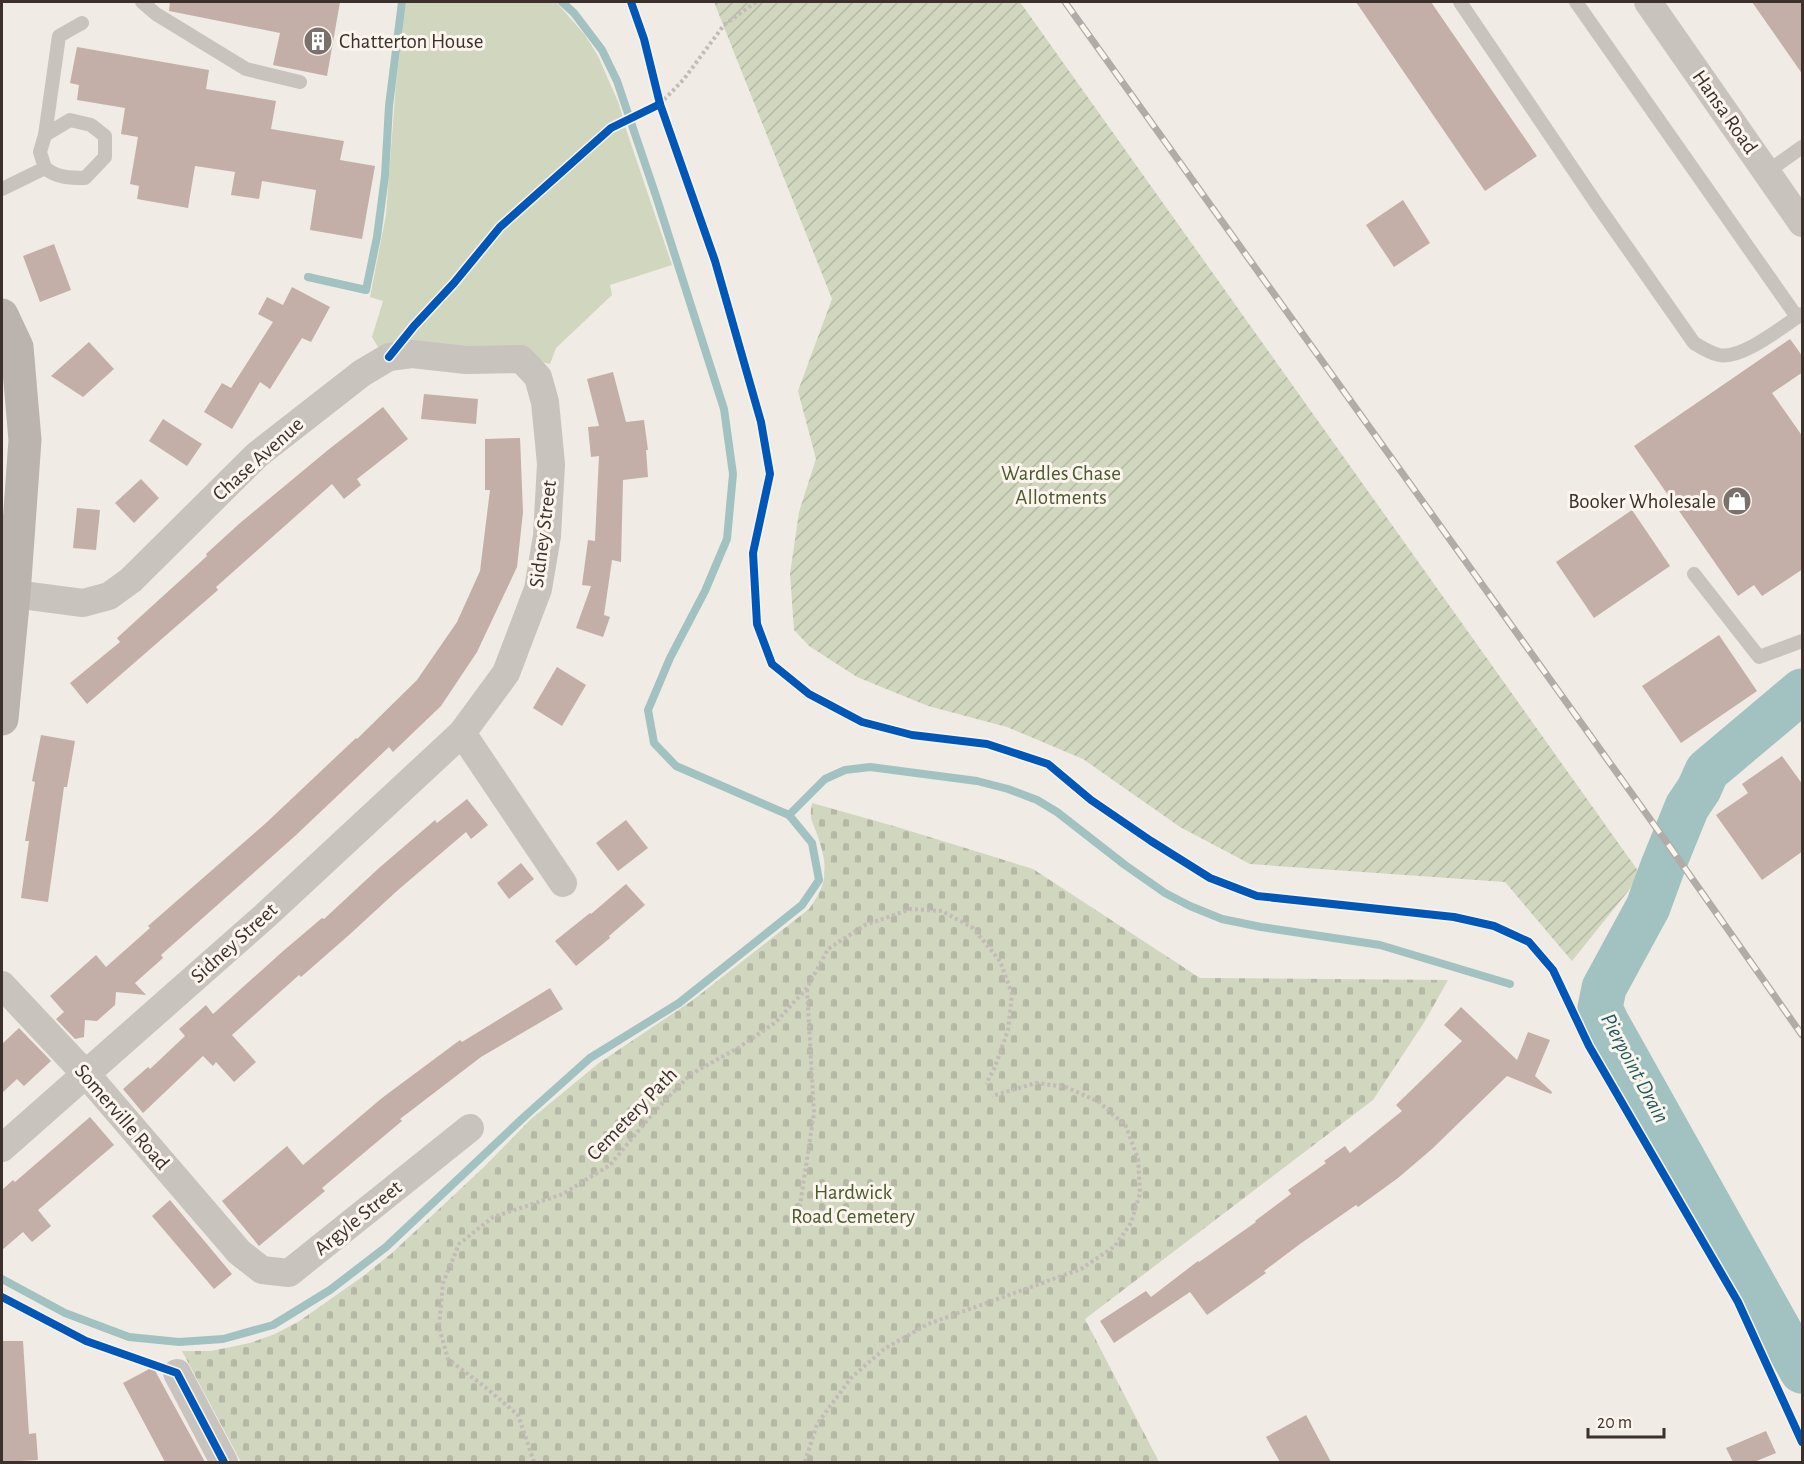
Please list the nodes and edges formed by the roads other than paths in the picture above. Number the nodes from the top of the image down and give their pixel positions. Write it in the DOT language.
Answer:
graph roads {
  1 [pos="142,2"];
  2 [pos="1460,2"];
  3 [pos="1576,2"];
  4 [pos="1647,2"];
  5 [pos="82,23"];
  6 [pos="300,82"];
  7 [pos="45,135"];
  8 [pos="1803,147"];
  9 [pos="45,168"];
  10 [pos="1767,172"];
  11 [pos="2,189"];
  12 [pos="1803,223"];
  13 [pos="2,315"];
  14 [pos="1800,316"];
  15 [pos="520,359"];
  16 [pos="1694,574"];
  17 [pos="15,594"];
  18 [pos="1803,641"];
  19 [pos="2,706"];
  20 [pos="462,733"];
  21 [pos="563,883"];
  22 [pos="2,985"];
  23 [pos="85,1073"];
  24 [pos="470,1128"];
  25 [pos="2,1148"];
  26 [pos="239,1252"];
  27 [pos="177,1373"];
  28 [pos="224,1462"];
  1 -- 6 [label="lane"];
  2 -- 14 [label="lane"];
  3 -- 14 [label="lane"];
  4 -- 10 [label="street, Hansa Road"];
  5 -- 7 [label="lane"];
  7 -- 9 [label="lane"];
  7 -- 9 [label="lane"];
  8 -- 10 [label="lane"];
  9 -- 11 [label="lane"];
  10 -- 12 [label="street, Hansa Road"];
  13 -- 17 [label="main road"];
  15 -- 17 [label="street, Chase Avenue"];
  15 -- 20 [label="street, Sidney Street"];
  16 -- 18 [label="lane"];
  17 -- 19 [label="main road"];
  20 -- 21 [label="street"];
  20 -- 23 [label="street, Sidney Street"];
  22 -- 23 [label="street, Somerville Road"];
  23 -- 25 [label="street, Sidney Street"];
  23 -- 26 [label="street, Somerville Road"];
  24 -- 26 [label="street, Argyle Street"];
  27 -- 28 [label="street"];
}
